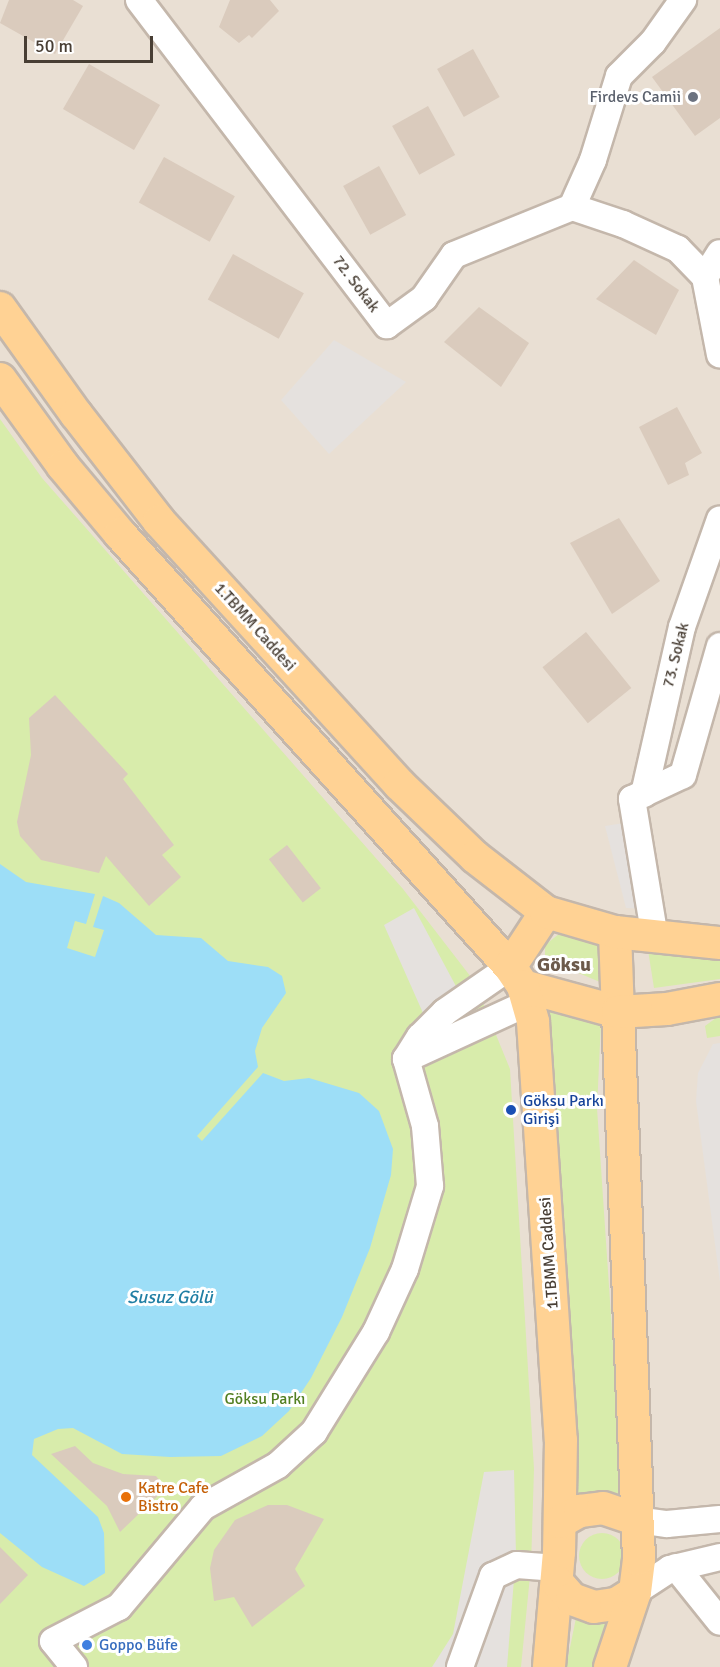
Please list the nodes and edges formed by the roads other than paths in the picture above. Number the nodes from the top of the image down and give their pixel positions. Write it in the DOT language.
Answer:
graph roads {
  1 [pos="139,0"];
  2 [pos="683,0"];
  3 [pos="572,207"];
  4 [pos="720,254"];
  5 [pos="705,277"];
  6 [pos="0,308"];
  7 [pos="720,355"];
  8 [pos="0,379"];
  9 [pos="720,519"];
  10 [pos="720,646"];
  11 [pos="644,794"];
  12 [pos="546,912"];
  13 [pos="615,932"];
  14 [pos="655,938"];
  15 [pos="720,943"];
  16 [pos="520,985"];
  17 [pos="720,999"];
  18 [pos="618,1011"];
  19 [pos="406,1059"];
  20 [pos="720,1519"];
  21 [pos="638,1520"];
  22 [pos="560,1522"];
  23 [pos="718,1560"];
  24 [pos="676,1567"];
  25 [pos="557,1575"];
  26 [pos="635,1592"];
  27 [pos="720,1622"];
  28 [pos="75,1667"];
  29 [pos="460,1667"];
  30 [pos="549,1667"];
  31 [pos="610,1667"];
  1 -- 3 [label="street, 72. Sokak"];
  2 -- 3 [label="street"];
  3 -- 5 [label="street"];
  4 -- 5 [label="street"];
  5 -- 7 [label="street"];
  6 -- 12 [label="main road, 1.TBMM Caddesi"];
  8 -- 16 [label="main road"];
  9 -- 11 [label="street, 73. Sokak"];
  10 -- 11 [label="street"];
  11 -- 14 [label="street, 73. Sokak"];
  12 -- 13 [label="main road"];
  12 -- 16 [label="main road"];
  13 -- 14 [label="main road"];
  13 -- 18 [label="main road"];
  14 -- 15 [label="main road"];
  16 -- 18 [label="main road"];
  16 -- 19 [label="street"];
  16 -- 19 [label="street"];
  16 -- 22 [label="main road, 1.TBMM Caddesi"];
  17 -- 18 [label="main road"];
  18 -- 21 [label="main road"];
  19 -- 28 [label="street"];
  20 -- 21 [label="street"];
  21 -- 22 [label="main road"];
  21 -- 26 [label="main road"];
  22 -- 25 [label="main road"];
  23 -- 24 [label="street"];
  24 -- 26 [label="street"];
  24 -- 27 [label="street"];
  25 -- 26 [label="main road"];
  25 -- 29 [label="street"];
  25 -- 30 [label="main road"];
  26 -- 31 [label="main road"];
}
